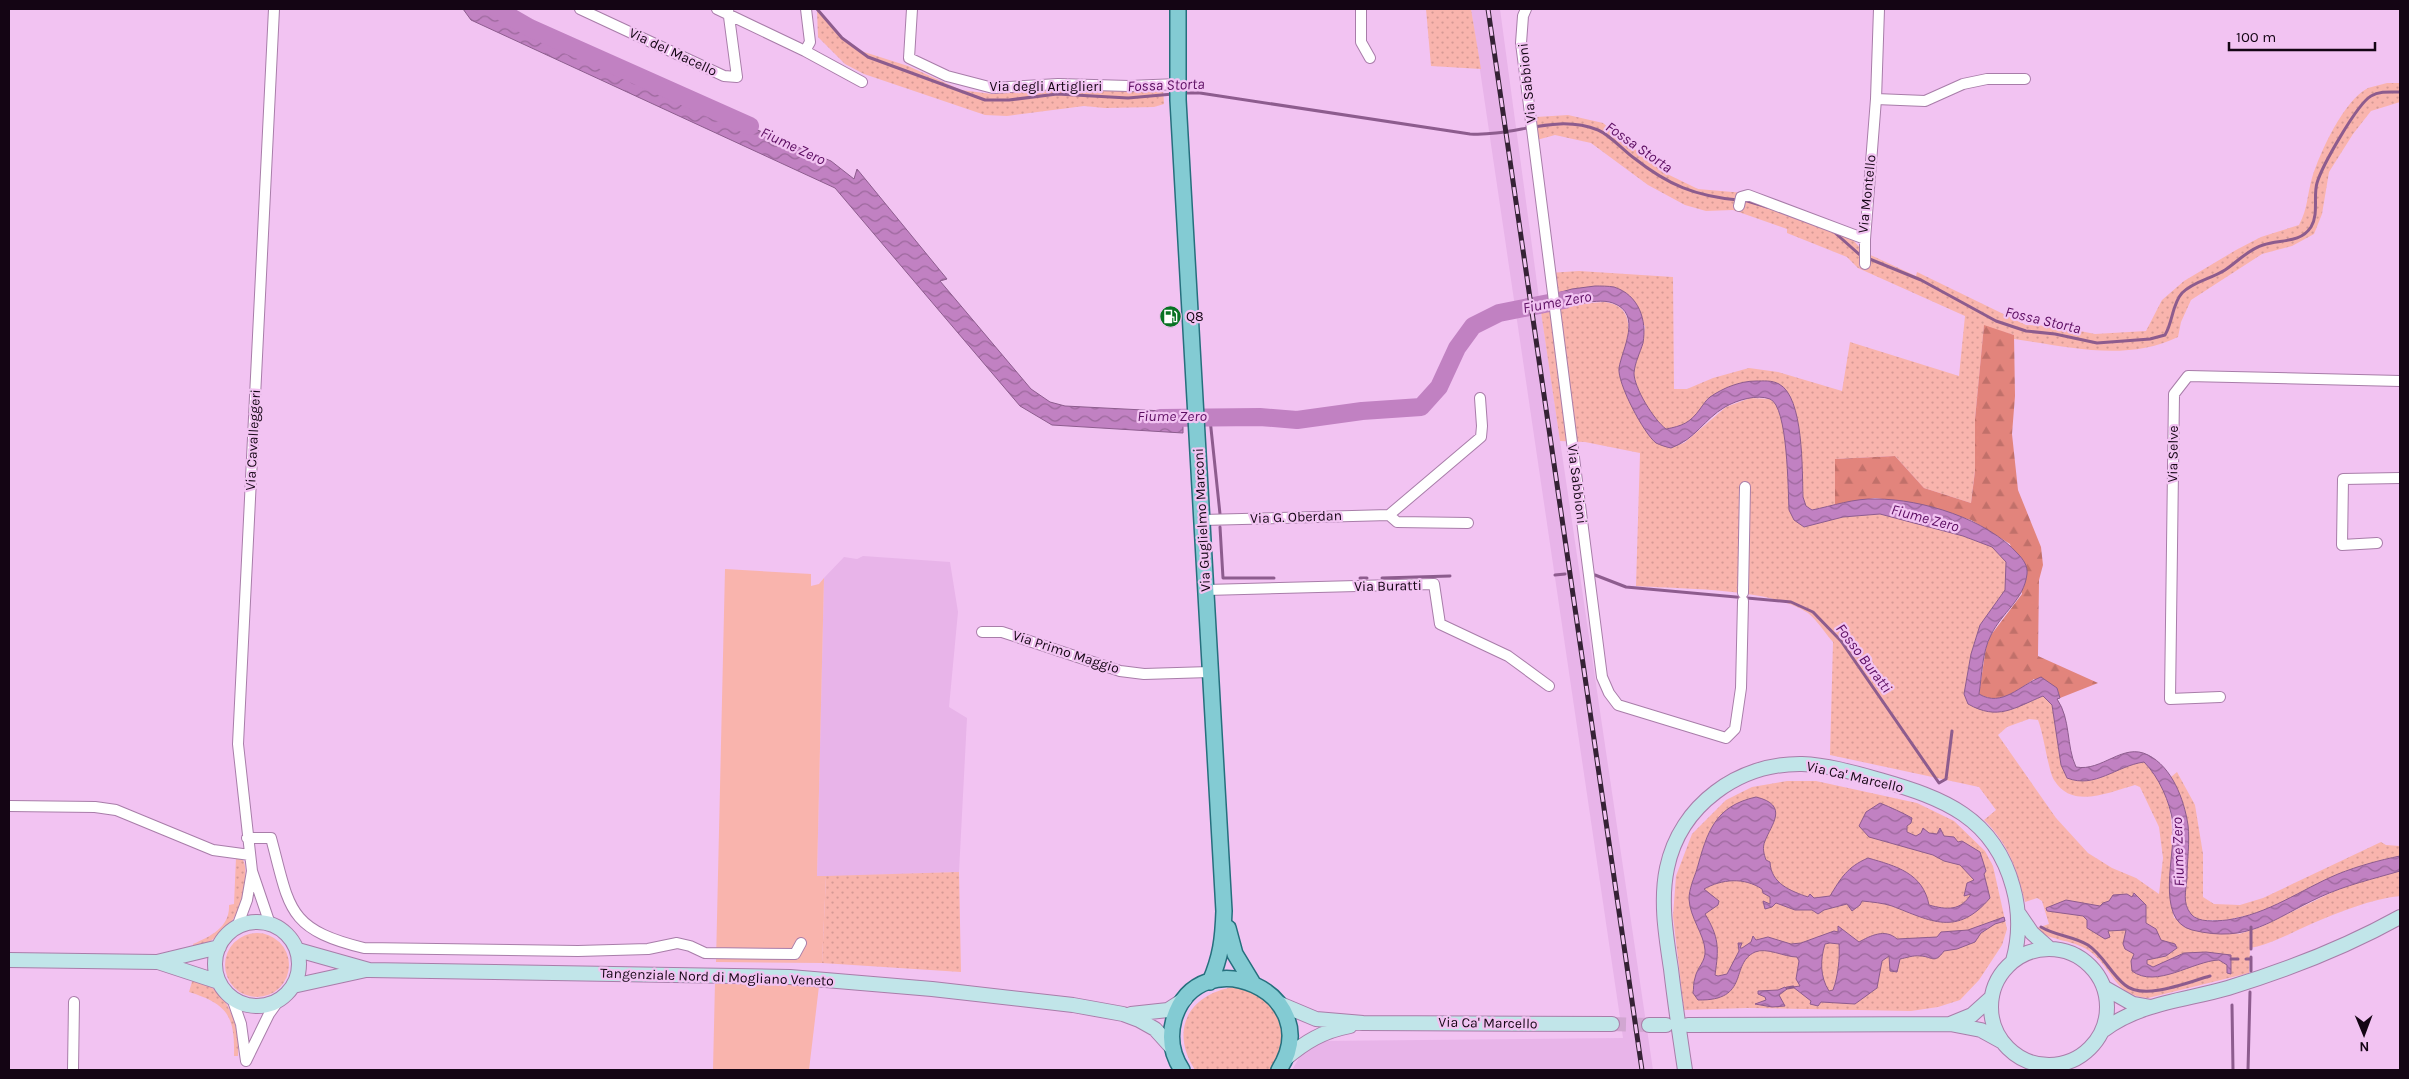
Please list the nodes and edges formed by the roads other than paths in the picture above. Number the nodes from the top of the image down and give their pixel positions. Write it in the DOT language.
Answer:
graph roads {
  1 [pos="274,9"];
  2 [pos="580,9"];
  3 [pos="717,9"];
  4 [pos="806,9"];
  5 [pos="912,9"];
  6 [pos="1178,9"];
  7 [pos="1361,9"];
  8 [pos="1526,9"];
  9 [pos="1879,9"];
  10 [pos="729,12"];
  11 [pos="805,51"];
  12 [pos="1370,58"];
  13 [pos="2025,79"];
  14 [pos="862,82"];
  15 [pos="1178,84"];
  16 [pos="1876,99"];
  17 [pos="1740,201"];
  18 [pos="1865,239"];
  19 [pos="1865,260"];
  20 [pos="2400,381"];
  21 [pos="1480,398"];
  22 [pos="2400,478"];
  23 [pos="1745,487"];
  24 [pos="1390,514"];
  25 [pos="1202,520"];
  26 [pos="1468,523"];
  27 [pos="2377,543"];
  28 [pos="1206,590"];
  29 [pos="982,632"];
  30 [pos="1210,672"];
  31 [pos="1548,686"];
  32 [pos="2220,697"];
  33 [pos="9,806"];
  34 [pos="248,838"];
  35 [pos="250,855"];
  36 [pos="252,870"];
  37 [pos="1224,912"];
  38 [pos="2019,913"];
  39 [pos="2400,917"];
  40 [pos="270,924"];
  41 [pos="237,927"];
  42 [pos="802,943"];
  43 [pos="219,947"];
  44 [pos="2050,948"];
  45 [pos="298,950"];
  46 [pos="9,960"];
  47 [pos="2013,961"];
  48 [pos="157,962"];
  49 [pos="369,970"];
  50 [pos="219,982"];
  51 [pos="1210,982"];
  52 [pos="1252,982"];
  53 [pos="293,986"];
  54 [pos="2105,988"];
  55 [pos="1992,997"];
  56 [pos="232,998"];
  57 [pos="1185,999"];
  58 [pos="279,1000"];
  59 [pos="74,1002"];
  60 [pos="1278,1002"];
  61 [pos="2151,1007"];
  62 [pos="1123,1014"];
  63 [pos="1363,1023"];
  64 [pos="1612,1024"];
  65 [pos="1950,1024"];
  66 [pos="1649,1025"];
  67 [pos="1666,1025"];
  68 [pos="1688,1025"];
  69 [pos="2104,1030"];
  70 [pos="2002,1041"];
  71 [pos="1173,1049"];
  72 [pos="1282,1065"];
  73 [pos="245,1066"];
  74 [pos="74,1070"];
  75 [pos="1182,1070"];
  76 [pos="1685,1070"];
  1 -- 34 [label="street, Via Cavalleggeri"];
  2 -- 10 [label="street, Via del Macello"];
  3 -- 10 [label="street"];
  4 -- 11 [label="street"];
  5 -- 15 [label="street, Via degli Artiglieri"];
  6 -- 15 [label="main road, Via Guglielmo Marconi"];
  7 -- 12 [label="street"];
  8 -- 23 [label="street, Via Sabbioni"];
  9 -- 16 [label="street, Via Montello"];
  10 -- 11 [label="street"];
  11 -- 14 [label="street"];
  13 -- 16 [label="street"];
  15 -- 25 [label="main road, Via Guglielmo Marconi"];
  16 -- 18 [label="street, Via Montello"];
  17 -- 18 [label="street, Via Montello"];
  18 -- 19 [label="street"];
  20 -- 32 [label="street, Via Selve"];
  21 -- 24 [label="street"];
  22 -- 27 [label="street"];
  24 -- 25 [label="street, Via G. Oberdan"];
  24 -- 26 [label="street, Via G. Oberdan"];
  25 -- 28 [label="main road, Via Guglielmo Marconi"];
  28 -- 30 [label="main road, Via Guglielmo Marconi"];
  28 -- 31 [label="street, Via Buratti"];
  29 -- 30 [label="street, Via Primo Maggio"];
  30 -- 37 [label="main road, Via Guglielmo Marconi"];
  33 -- 35 [label="street"];
  34 -- 35 [label="street, Via Cavalleggeri"];
  34 -- 42 [label="street"];
  35 -- 36 [label="street, Via Cavalleggeri"];
  36 -- 40 [label="street"];
  36 -- 41 [label="street"];
  37 -- 51 [label="main road, Via Guglielmo Marconi"];
  37 -- 52 [label="main road, Via Guglielmo Marconi"];
  38 -- 44 [label="main road, Via Ca' Marcello"];
  38 -- 47 [label="main road, Via Ca' Marcello"];
  38 -- 76 [label="main road, Via Ca' Marcello"];
  39 -- 61 [label="main road"];
  40 -- 41 [label="main road"];
  40 -- 45 [label="main road"];
  41 -- 43 [label="main road"];
  43 -- 48 [label="main road"];
  43 -- 50 [label="main road"];
  44 -- 47 [label="main road, Via Ca' Marcello"];
  44 -- 54 [label="main road, Via Ca' Marcello"];
  45 -- 49 [label="main road"];
  45 -- 53 [label="main road"];
  46 -- 48 [label="main road"];
  47 -- 55 [label="main road, Via Ca' Marcello"];
  48 -- 50 [label="main road"];
  49 -- 53 [label="main road"];
  49 -- 62 [label="main road, Tangenziale Nord di Mogliano Veneto"];
  50 -- 56 [label="main road"];
  51 -- 52 [label="main road, Via Guglielmo Marconi"];
  51 -- 57 [label="main road, Via Guglielmo Marconi"];
  52 -- 60 [label="main road, Via Guglielmo Marconi"];
  53 -- 58 [label="main road"];
  54 -- 61 [label="main road"];
  54 -- 69 [label="main road, Via Ca' Marcello"];
  55 -- 65 [label="main road, Via Ca' Marcello"];
  55 -- 70 [label="main road, Via Ca' Marcello"];
  56 -- 58 [label="main road"];
  56 -- 73 [label="street"];
  57 -- 62 [label="main road, Tangenziale Nord di Mogliano Veneto"];
  57 -- 71 [label="main road, Via Guglielmo Marconi"];
  58 -- 73 [label="street"];
  59 -- 74 [label="street"];
  60 -- 63 [label="main road"];
  60 -- 72 [label="main road, Via Guglielmo Marconi"];
  61 -- 69 [label="main road"];
  62 -- 71 [label="main road, Tangenziale Nord di Mogliano Veneto"];
  63 -- 64 [label="main road, Via Ca' Marcello"];
  63 -- 72 [label="main road"];
  65 -- 68 [label="main road, Via Ca' Marcello"];
  65 -- 70 [label="main road, Via Ca' Marcello"];
  66 -- 67 [label="main road"];
  69 -- 70 [label="main road, Via Ca' Marcello"];
  71 -- 75 [label="main road, Via Guglielmo Marconi"];
}
